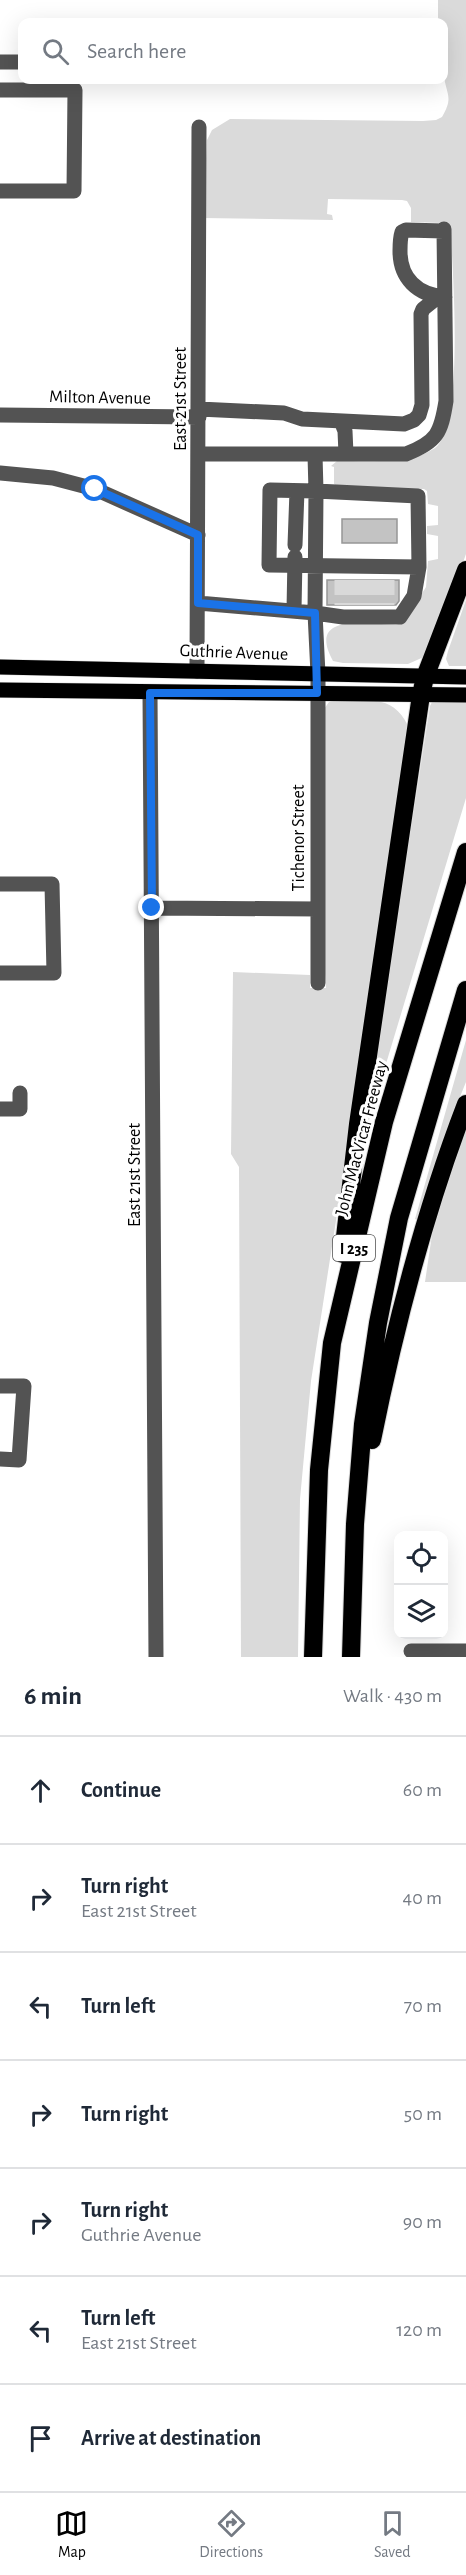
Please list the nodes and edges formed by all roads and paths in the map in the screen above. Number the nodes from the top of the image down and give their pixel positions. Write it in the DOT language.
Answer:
graph roads {
  1 [pos="0,62"];
  2 [pos="18,62"];
  3 [pos="0,90"];
  4 [pos="199,127"];
  5 [pos="0,191"];
  6 [pos="441,297"];
  7 [pos="422,346"];
  8 [pos="445,348"];
  9 [pos="422,388"];
  10 [pos="446,393"];
  11 [pos="199,413"];
  12 [pos="0,415"];
  13 [pos="341,421"];
  14 [pos="199,454"];
  15 [pos="315,454"];
  16 [pos="346,454"];
  17 [pos="0,473"];
  18 [pos="297,491"];
  19 [pos="316,491"];
  20 [pos="198,535"];
  21 [pos="295,556"];
  22 [pos="316,566"];
  23 [pos="418,567"];
  24 [pos="466,570"];
  25 [pos="198,603"];
  26 [pos="294,610"];
  27 [pos="315,613"];
  28 [pos="0,667"];
  29 [pos="197,670"];
  30 [pos="318,674"];
  31 [pos="466,676"];
  32 [pos="425,677"];
  33 [pos="0,690"];
  34 [pos="150,693"];
  35 [pos="317,693"];
  36 [pos="421,696"];
  37 [pos="466,696"];
  38 [pos="466,852"];
  39 [pos="0,884"];
  40 [pos="152,908"];
  41 [pos="318,909"];
  42 [pos="0,973"];
  43 [pos="318,983"];
  44 [pos="466,990"];
  45 [pos="20,1093"];
  46 [pos="466,1104"];
  47 [pos="0,1108"];
  48 [pos="332,1343"];
  49 [pos="0,1386"];
  50 [pos="0,1459"];
  51 [pos="355,1524"];
  52 [pos="411,1651"];
  53 [pos="466,1652"];
  54 [pos="156,1657"];
  55 [pos="313,1657"];
  56 [pos="351,1657"];
  1 -- 2 [label="street"];
  3 -- 5 [label="street"];
  4 -- 11 [label="street, East 21st Street"];
  6 -- 6 [label="street"];
  6 -- 7 [label="street"];
  6 -- 8 [label="street"];
  7 -- 8 [label="street"];
  7 -- 9 [label="street"];
  8 -- 10 [label="street"];
  9 -- 10 [label="street"];
  9 -- 13 [label="street, Milton Avenue"];
  10 -- 16 [label="street"];
  11 -- 12 [label="street, Milton Avenue"];
  11 -- 13 [label="street, Milton Avenue"];
  11 -- 14 [label="street, East 21st Street"];
  13 -- 16 [label="street"];
  14 -- 15 [label="street"];
  14 -- 20 [label="street, East 21st Street"];
  15 -- 16 [label="street"];
  15 -- 19 [label="street, Tichenor Street"];
  17 -- 20 [label="street"];
  18 -- 19 [label="street"];
  18 -- 21 [label="street"];
  18 -- 21 [label="street"];
  19 -- 22 [label="street, Tichenor Street"];
  19 -- 23 [label="street"];
  20 -- 25 [label="street, East 21st Street"];
  21 -- 22 [label="street"];
  21 -- 26 [label="street"];
  22 -- 23 [label="street"];
  22 -- 27 [label="street, Tichenor Street"];
  23 -- 27 [label="street"];
  24 -- 32 [label="highway"];
  25 -- 26 [label="street"];
  25 -- 29 [label="street, East 21st Street"];
  26 -- 27 [label="street"];
  27 -- 30 [label="street, Tichenor Street"];
  28 -- 29 [label="main road, Guthrie Avenue"];
  29 -- 30 [label="main road, Guthrie Avenue"];
  30 -- 32 [label="main road, Guthrie Avenue"];
  30 -- 35 [label="street, Tichenor Street"];
  31 -- 32 [label="main road, Guthrie Avenue"];
  32 -- 36 [label="highway"];
  33 -- 34 [label="main road"];
  34 -- 35 [label="main road"];
  34 -- 40 [label="street, East 21st Street"];
  35 -- 36 [label="main road"];
  35 -- 41 [label="street, Tichenor Street"];
  36 -- 37 [label="main road"];
  36 -- 48 [label="highway"];
  38 -- 48 [label="highway, John MacVicar Freeway / I 235"];
  39 -- 42 [label="street"];
  40 -- 41 [label="street"];
  40 -- 54 [label="street, East 21st Street"];
  41 -- 43 [label="street, Tichenor Street"];
  44 -- 51 [label="highway, I 235"];
  45 -- 47 [label="street"];
  46 -- 51 [label="highway"];
  48 -- 55 [label="highway, John MacVicar Freeway / I 235"];
  49 -- 50 [label="street"];
  51 -- 56 [label="highway, I 235"];
  52 -- 53 [label="street"];
}
